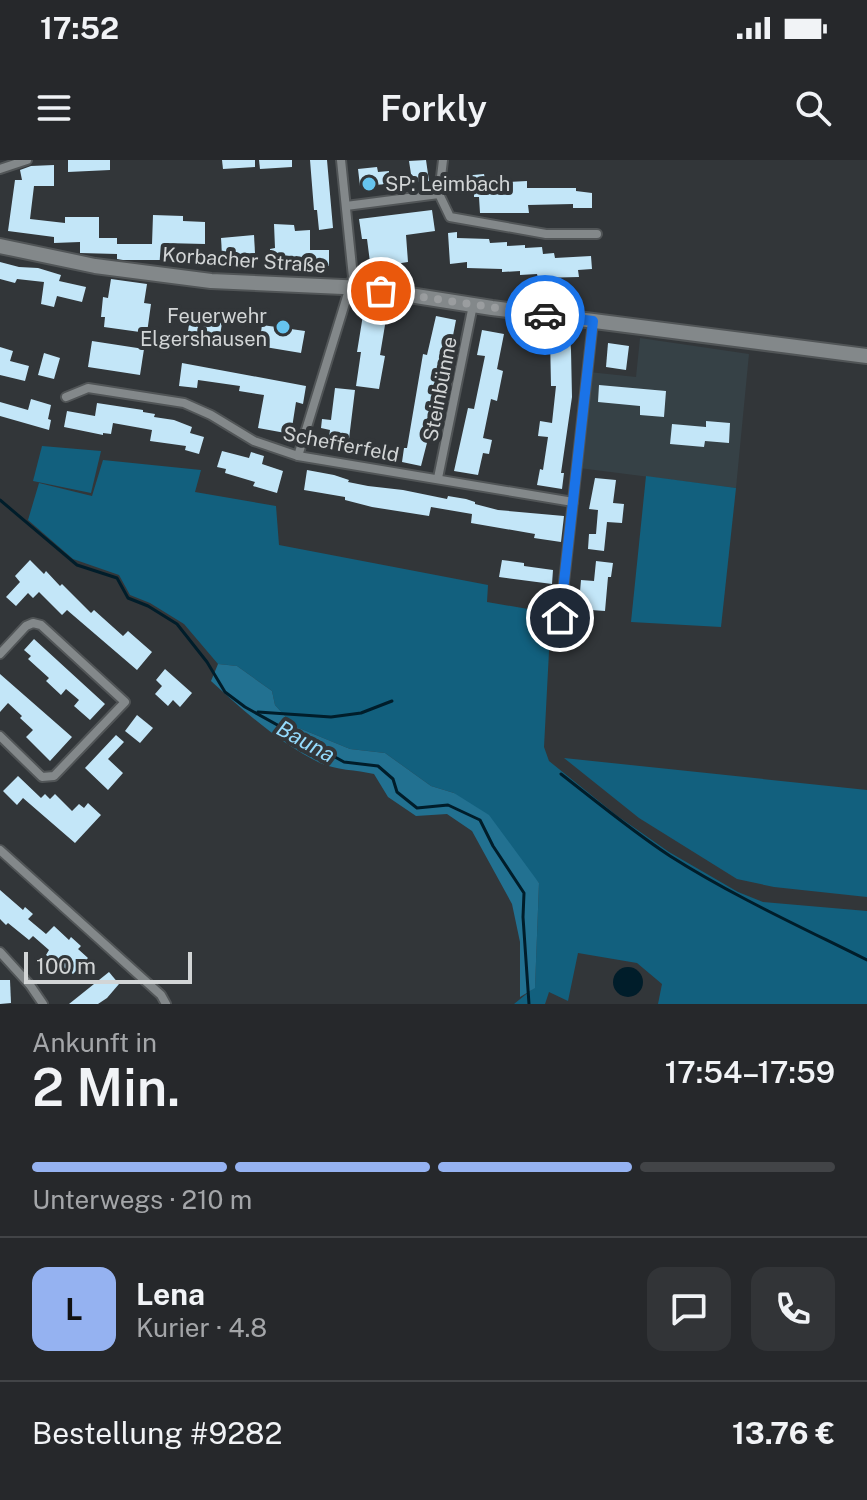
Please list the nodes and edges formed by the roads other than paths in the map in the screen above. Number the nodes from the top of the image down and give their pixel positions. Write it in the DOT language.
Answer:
graph roads {
  1 [pos="27,160"];
  2 [pos="341,160"];
  3 [pos="443,160"];
  4 [pos="0,169"];
  5 [pos="439,194"];
  6 [pos="346,206"];
  7 [pos="597,234"];
  8 [pos="0,246"];
  9 [pos="350,287"];
  10 [pos="473,305"];
  11 [pos="593,321"];
  12 [pos="867,356"];
  13 [pos="66,397"];
  14 [pos="298,456"];
  15 [pos="438,478"];
  16 [pos="573,502"];
  17 [pos="560,618"];
  18 [pos="0,654"];
  19 [pos="0,736"];
  20 [pos="0,850"];
  21 [pos="0,952"];
  22 [pos="40,1000"];
  23 [pos="28,1004"];
  24 [pos="166,1004"];
  1 -- 4 [label="street"];
  2 -- 6 [label="street"];
  3 -- 5 [label="street"];
  5 -- 6 [label="street"];
  5 -- 7 [label="street"];
  6 -- 9 [label="street"];
  8 -- 9 [label="street, Korbacher Straße"];
  9 -- 10 [label="street, Korbacher Straße"];
  9 -- 14 [label="street"];
  10 -- 11 [label="street, Korbacher Straße"];
  10 -- 15 [label="street, Steinbünne"];
  11 -- 12 [label="street, Korbacher Straße"];
  11 -- 16 [label="street"];
  13 -- 14 [label="street, Schefferfeld"];
  14 -- 15 [label="street, Schefferfeld"];
  15 -- 16 [label="street, Schefferfeld"];
  16 -- 17 [label="street"];
  18 -- 19 [label="street"];
  20 -- 24 [label="street"];
  21 -- 22 [label="street"];
  22 -- 23 [label="street"];
}
